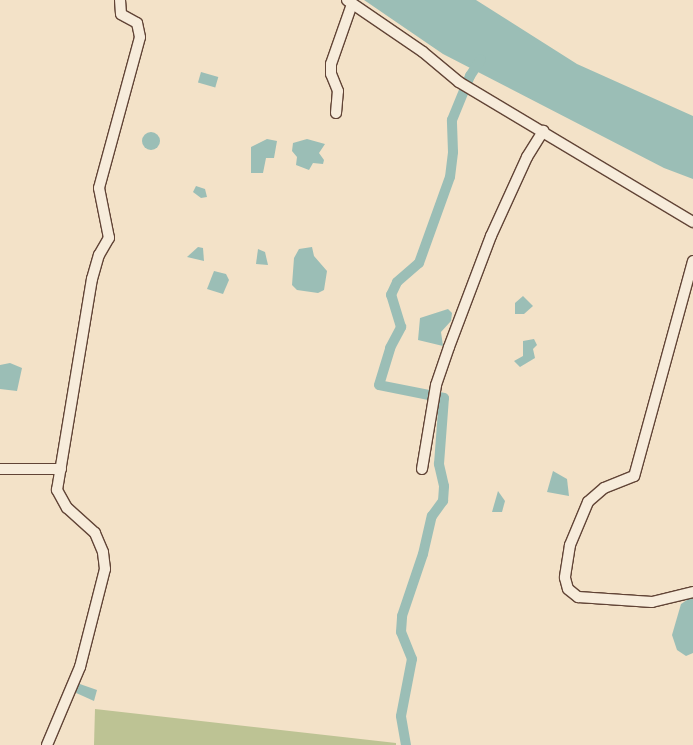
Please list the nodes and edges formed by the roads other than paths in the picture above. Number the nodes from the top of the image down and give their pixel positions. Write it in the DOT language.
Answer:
graph roads {
  1 [pos="120,0"];
  2 [pos="350,2"];
  3 [pos="336,113"];
  4 [pos="543,131"];
  5 [pos="693,222"];
  6 [pos="693,261"];
  7 [pos="0,469"];
  8 [pos="61,469"];
  9 [pos="422,469"];
  10 [pos="693,592"];
  11 [pos="47,745"];
  1 -- 8 [label="street"];
  2 -- 3 [label="street"];
  2 -- 4 [label="street"];
  4 -- 5 [label="street"];
  4 -- 9 [label="street"];
  6 -- 10 [label="street"];
  7 -- 8 [label="street"];
  8 -- 11 [label="street"];
}
